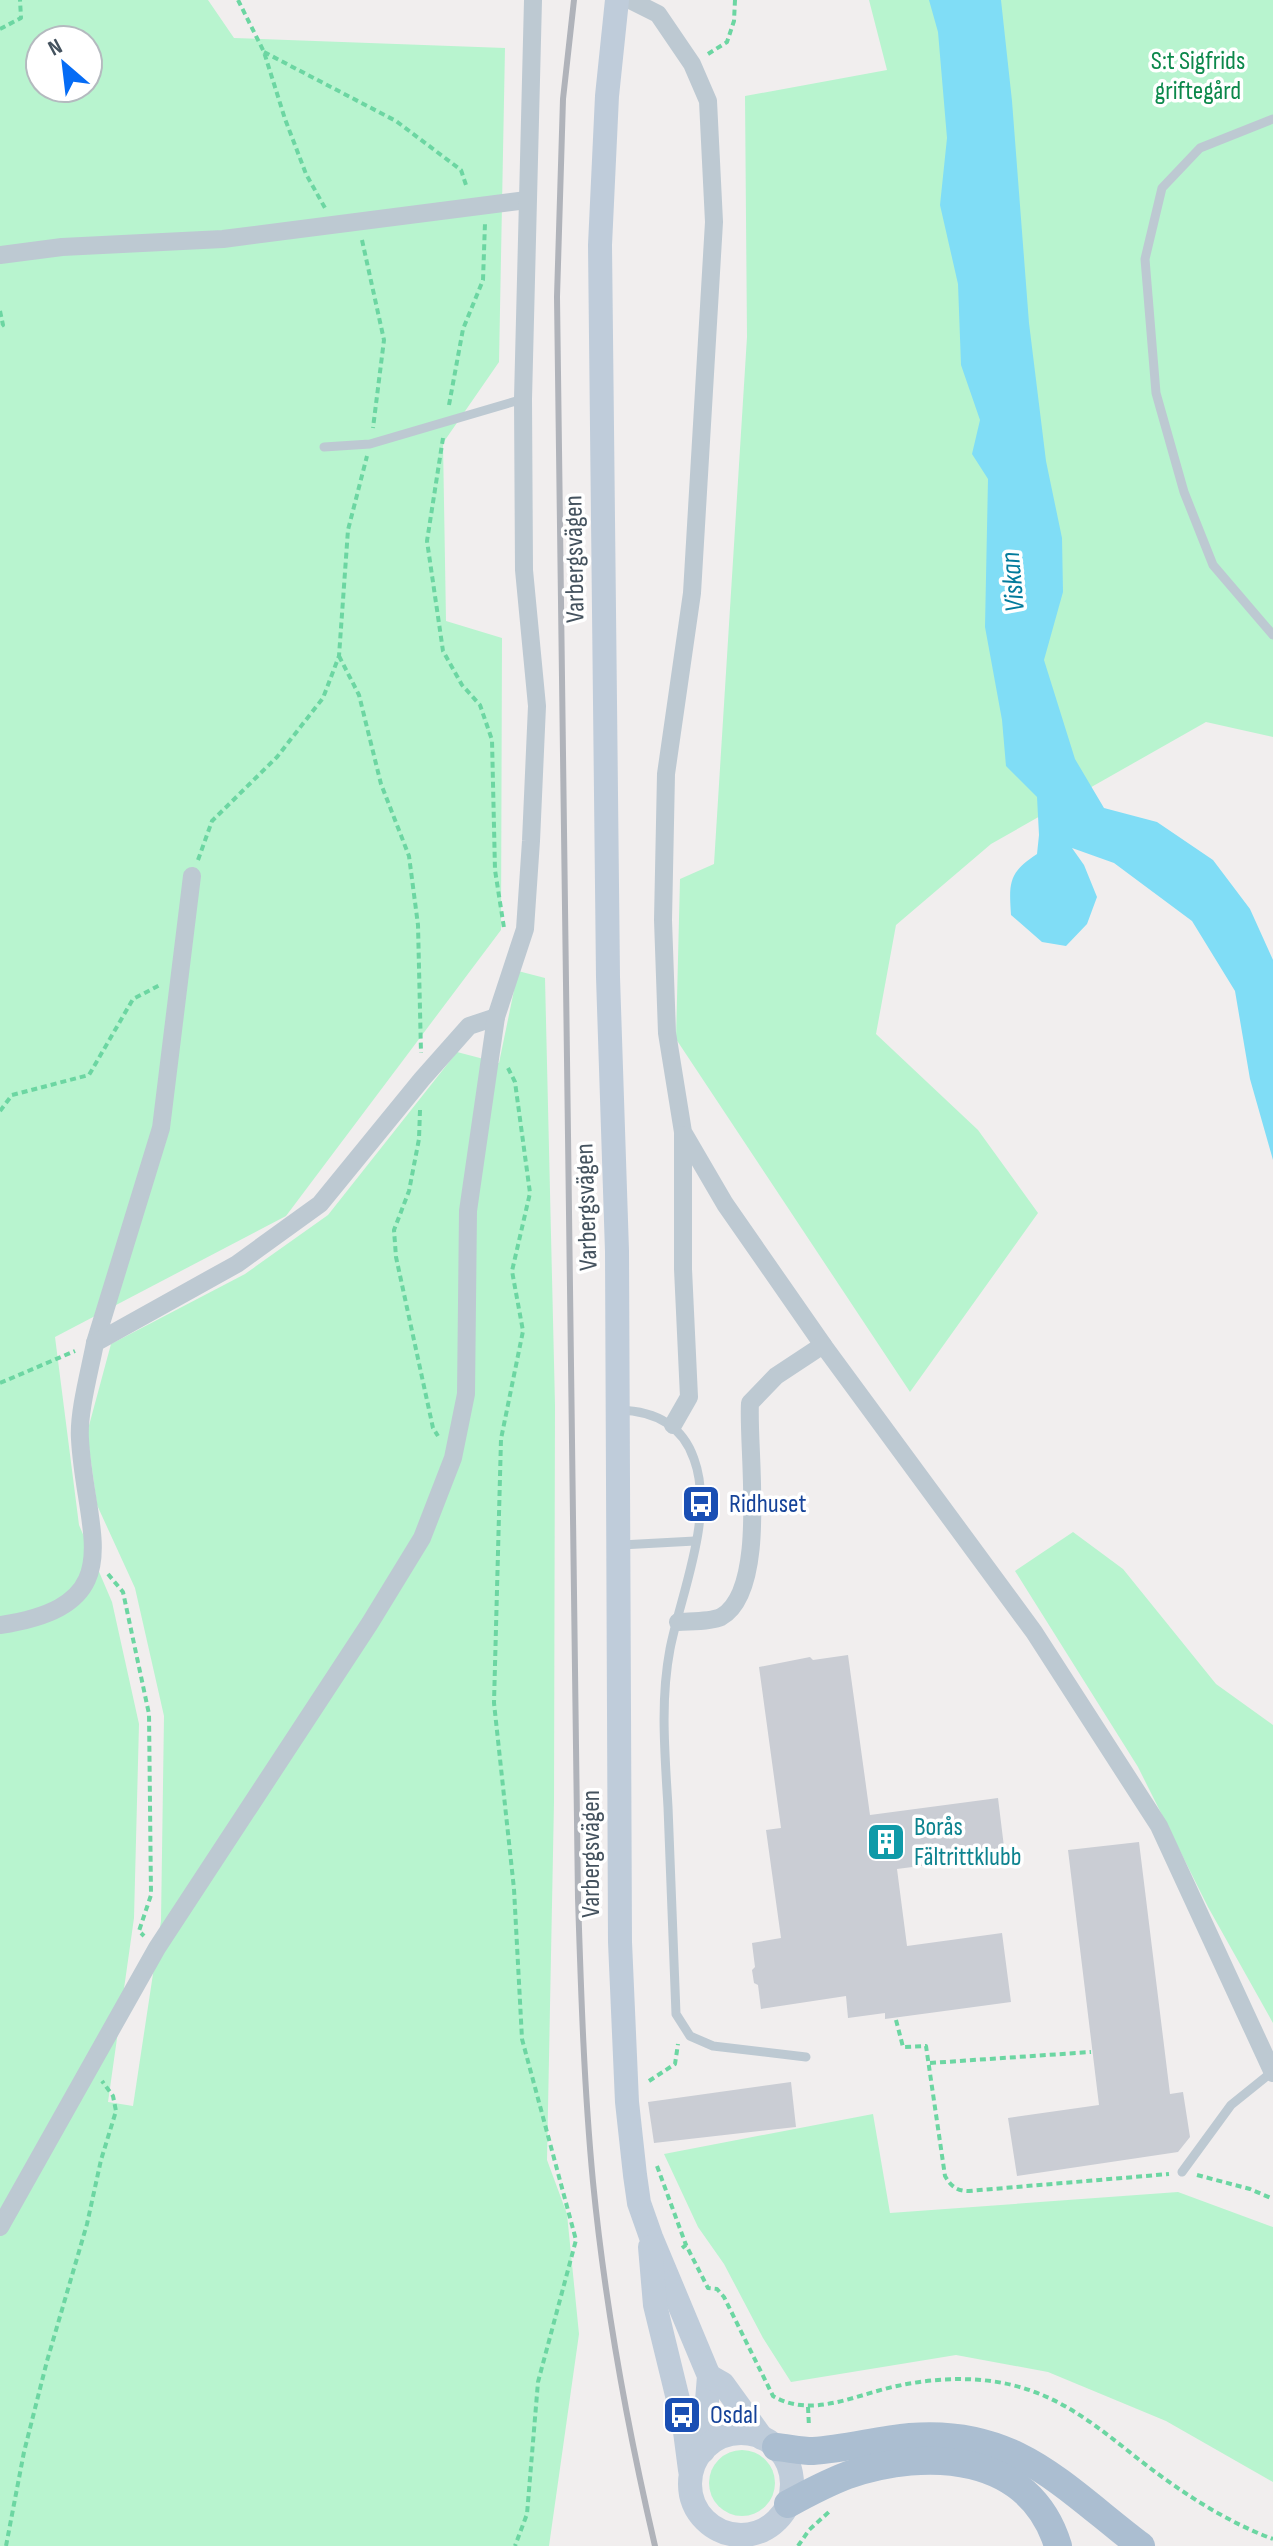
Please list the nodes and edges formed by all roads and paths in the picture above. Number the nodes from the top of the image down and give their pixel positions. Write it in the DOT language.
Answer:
graph roads {
  1 [pos="20,0"];
  2 [pos="238,0"];
  3 [pos="533,0"];
  4 [pos="617,0"];
  5 [pos="630,0"];
  6 [pos="735,0"];
  7 [pos="0,29"];
  8 [pos="264,52"];
  9 [pos="692,64"];
  10 [pos="1273,119"];
  11 [pos="527,200"];
  12 [pos="474,207"];
  13 [pos="358,222"];
  14 [pos="334,224"];
  15 [pos="0,255"];
  16 [pos="0,311"];
  17 [pos="0,327"];
  18 [pos="523,399"];
  19 [pos="446,420"];
  20 [pos="370,444"];
  21 [pos="324,447"];
  22 [pos="1273,635"];
  23 [pos="339,656"];
  24 [pos="192,876"];
  25 [pos="511,971"];
  26 [pos="181,974"];
  27 [pos="496,1017"];
  28 [pos="494,1040"];
  29 [pos="422,1079"];
  30 [pos="0,1111"];
  31 [pos="683,1132"];
  32 [pos="95,1343"];
  33 [pos="823,1345"];
  34 [pos="0,1383"];
  35 [pos="619,1410"];
  36 [pos="673,1425"];
  37 [pos="453,1458"];
  38 [pos="695,1541"];
  39 [pos="618,1545"];
  40 [pos="94,1556"];
  41 [pos="678,1622"];
  42 [pos="0,1625"];
  43 [pos="157,1948"];
  44 [pos="896,2020"];
  45 [pos="681,2022"];
  46 [pos="1091,2052"];
  47 [pos="806,2057"];
  48 [pos="929,2063"];
  49 [pos="88,2070"];
  50 [pos="1273,2073"];
  51 [pos="627,2102"];
  52 [pos="654,2160"];
  53 [pos="1182,2172"];
  54 [pos="1273,2199"];
  55 [pos="0,2227"];
  56 [pos="651,2237"];
  57 [pos="707,2387"];
  58 [pos="769,2442"];
  59 [pos="703,2451"];
  60 [pos="691,2476"];
  61 [pos="833,2509"];
  62 [pos="775,2525"];
  63 [pos="721,2538"];
  64 [pos="1273,2539"];
  65 [pos="6,2546"];
  66 [pos="515,2546"];
  67 [pos="798,2546"];
  68 [pos="1058,2546"];
  69 [pos="1141,2546"];
  1 -- 7 [label="path"];
  2 -- 8 [label="path"];
  3 -- 11 [label="street"];
  4 -- 35 [label="main road, Varbergsvägen"];
  5 -- 9 [label="street"];
  6 -- 9 [label="path"];
  8 -- 12 [label="path"];
  8 -- 14 [label="path"];
  9 -- 31 [label="street"];
  10 -- 22 [label="lane"];
  11 -- 12 [label="street"];
  11 -- 18 [label="street"];
  12 -- 13 [label="street"];
  12 -- 19 [label="path"];
  13 -- 14 [label="street"];
  13 -- 20 [label="path"];
  14 -- 15 [label="street"];
  16 -- 17 [label="path"];
  18 -- 19 [label="lane"];
  18 -- 25 [label="street"];
  19 -- 20 [label="lane"];
  19 -- 25 [label="path"];
  20 -- 21 [label="lane"];
  20 -- 23 [label="path"];
  23 -- 24 [label="path"];
  23 -- 29 [label="path"];
  24 -- 26 [label="street"];
  25 -- 27 [label="street"];
  26 -- 30 [label="path"];
  26 -- 32 [label="street"];
  27 -- 28 [label="street"];
  27 -- 29 [label="street"];
  28 -- 37 [label="street"];
  28 -- 66 [label="path"];
  29 -- 32 [label="street"];
  29 -- 37 [label="path"];
  31 -- 33 [label="street"];
  31 -- 36 [label="street"];
  32 -- 34 [label="path"];
  32 -- 40 [label="street"];
  33 -- 41 [label="street"];
  33 -- 50 [label="street"];
  35 -- 36 [label="lane"];
  35 -- 39 [label="main road, Varbergsvägen"];
  36 -- 38 [label="lane"];
  37 -- 43 [label="street"];
  38 -- 39 [label="lane"];
  38 -- 41 [label="lane"];
  39 -- 51 [label="main road, Varbergsvägen"];
  40 -- 42 [label="street"];
  40 -- 43 [label="path"];
  41 -- 45 [label="lane"];
  43 -- 49 [label="street"];
  44 -- 48 [label="path"];
  45 -- 47 [label="lane"];
  45 -- 51 [label="path"];
  46 -- 48 [label="path"];
  48 -- 53 [label="path"];
  49 -- 55 [label="street"];
  49 -- 65 [label="path"];
  50 -- 53 [label="lane"];
  51 -- 56 [label="main road, Varbergsvägen"];
  52 -- 64 [label="path"];
  53 -- 54 [label="path"];
  56 -- 57 [label="main road, Varbergsvägen"];
  56 -- 60 [label="main road"];
  57 -- 58 [label="main road"];
  57 -- 59 [label="main road"];
  58 -- 59 [label="main road"];
  58 -- 62 [label="main road"];
  58 -- 69 [label="main road"];
  59 -- 60 [label="main road"];
  60 -- 63 [label="main road"];
  61 -- 67 [label="path"];
  62 -- 63 [label="main road"];
  62 -- 68 [label="main road"];
}
